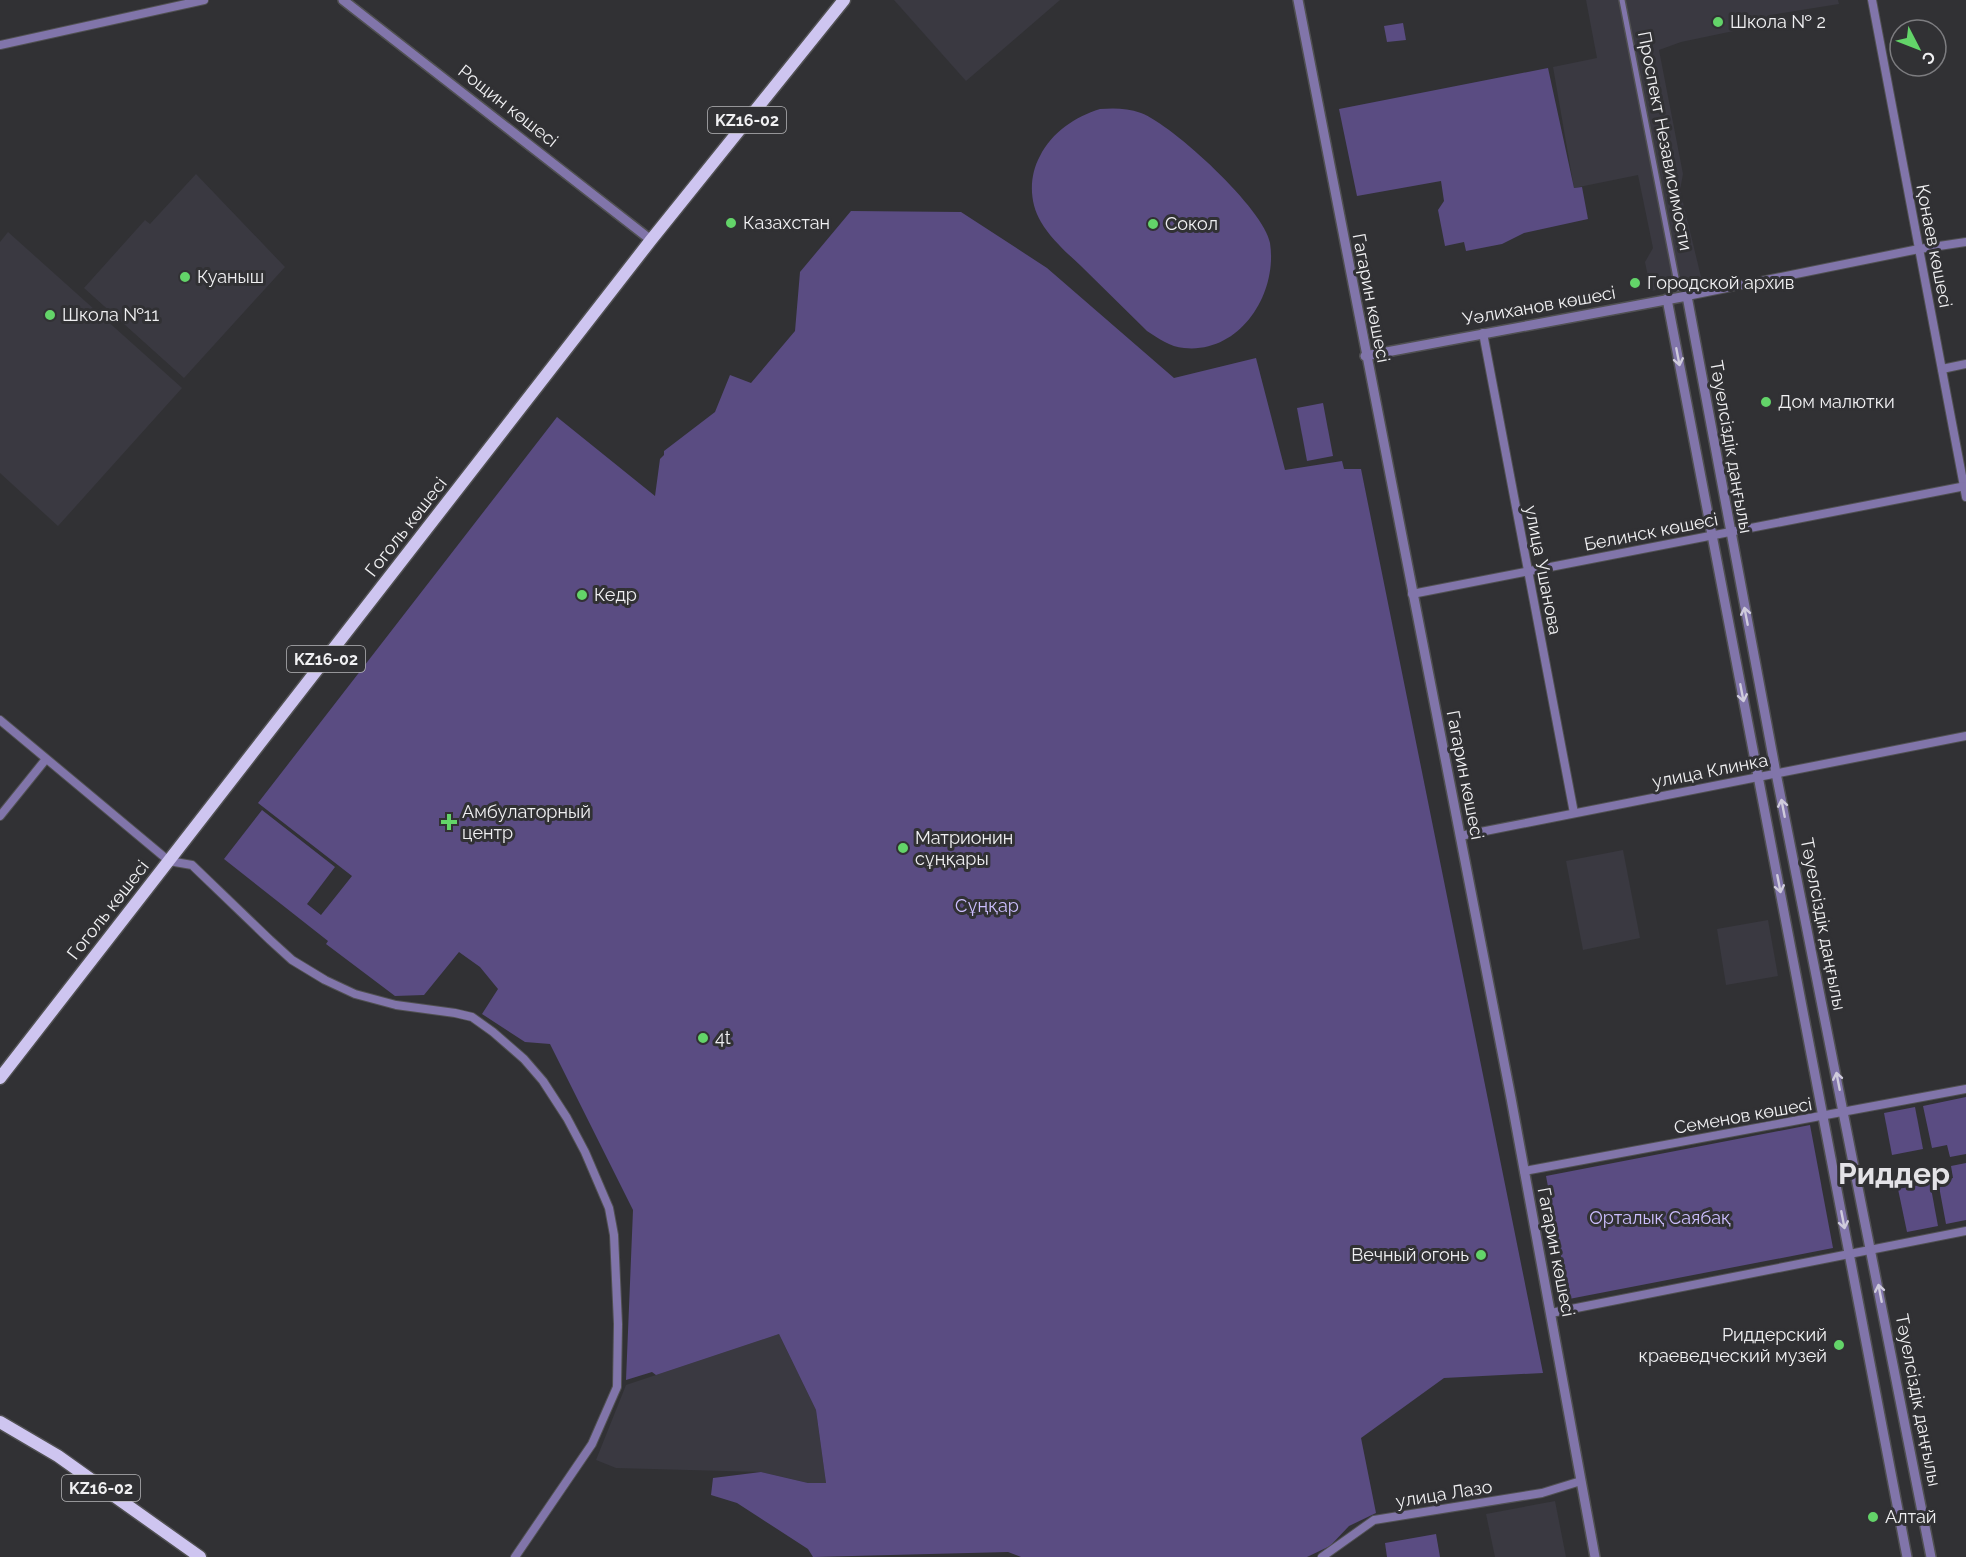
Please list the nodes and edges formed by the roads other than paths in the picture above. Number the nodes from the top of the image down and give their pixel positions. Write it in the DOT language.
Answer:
graph roads {
  1 [pos="204,0"];
  2 [pos="343,0"];
  3 [pos="844,0"];
  4 [pos="1298,0"];
  5 [pos="1622,0"];
  6 [pos="1872,0"];
  7 [pos="0,45"];
  8 [pos="651,240"];
  9 [pos="1966,242"];
  10 [pos="1919,249"];
  11 [pos="1678,288"];
  12 [pos="1687,296"];
  13 [pos="1667,299"];
  14 [pos="1483,333"];
  15 [pos="1365,356"];
  16 [pos="1966,364"];
  17 [pos="1942,369"];
  18 [pos="1965,487"];
  19 [pos="1966,497"];
  20 [pos="1730,532"];
  21 [pos="1712,535"];
  22 [pos="1528,571"];
  23 [pos="1412,594"];
  24 [pos="0,720"];
  25 [pos="1966,736"];
  26 [pos="46,759"];
  27 [pos="1776,773"];
  28 [pos="1758,777"];
  29 [pos="1574,813"];
  30 [pos="0,816"];
  31 [pos="1461,836"];
  32 [pos="169,861"];
  33 [pos="0,1078"];
  34 [pos="1966,1089"];
  35 [pos="1844,1113"];
  36 [pos="1823,1117"];
  37 [pos="1524,1171"];
  38 [pos="1966,1232"];
  39 [pos="1872,1250"];
  40 [pos="1849,1254"];
  41 [pos="1551,1313"];
  42 [pos="0,1422"];
  43 [pos="1581,1481"];
  44 [pos="1335,1553"];
  45 [pos="200,1557"];
  46 [pos="515,1557"];
  47 [pos="1322,1557"];
  48 [pos="1595,1557"];
  49 [pos="1907,1557"];
  50 [pos="1931,1557"];
  1 -- 7 [label="street"];
  2 -- 8 [label="street, Рощин көшесі"];
  3 -- 8 [label="main road, Гоголь көшесі / KZ16-02"];
  4 -- 15 [label="street, Гагарин көшесі"];
  5 -- 11 [label="street, Проспект Независимости"];
  6 -- 10 [label="street, Қонаев көшесі"];
  8 -- 32 [label="main road, Гоголь көшесі / KZ16-02"];
  9 -- 10 [label="street, Уәлиханов көшесі"];
  10 -- 12 [label="street, Уәлиханов көшесі"];
  10 -- 17 [label="street, Қонаев көшесі"];
  12 -- 13 [label="street, Уәлиханов көшесі"];
  12 -- 20 [label="street, Тәуелсіздік даңғылы"];
  13 -- 14 [label="street, Уәлиханов көшесі"];
  13 -- 21 [label="street, Тәуелсіздік даңғылы, one-way"];
  14 -- 15 [label="street, Уәлиханов көшесі"];
  14 -- 22 [label="street, улица Ушанова"];
  15 -- 23 [label="street, Гагарин көшесі"];
  16 -- 17 [label="street"];
  17 -- 18 [label="street, Қонаев көшесі"];
  18 -- 19 [label="street, Қонаев көшесі"];
  18 -- 20 [label="street, Белинск көшесі"];
  20 -- 21 [label="street, Белинск көшесі"];
  27 -- 20 [label="street, Тәуелсіздік даңғылы, one-way"];
  21 -- 22 [label="street, Белинск көшесі"];
  21 -- 28 [label="street, Тәуелсіздік даңғылы, one-way"];
  22 -- 23 [label="street, Белинск көшесі"];
  22 -- 29 [label="street, улица Ушанова"];
  23 -- 31 [label="street, Гагарин көшесі"];
  24 -- 26 [label="street"];
  25 -- 27 [label="street, улица Клинка"];
  26 -- 30 [label="street"];
  26 -- 32 [label="street"];
  27 -- 28 [label="street, улица Клинка"];
  35 -- 27 [label="street, Тәуелсіздік даңғылы, one-way"];
  28 -- 29 [label="street, улица Клинка"];
  28 -- 36 [label="street, Тәуелсіздік даңғылы, one-way"];
  29 -- 31 [label="street, улица Клинка"];
  31 -- 37 [label="street, Гагарин көшесі"];
  32 -- 33 [label="main road, Гоголь көшесі / KZ16-02"];
  32 -- 46 [label="street"];
  34 -- 35 [label="street, Семенов көшесі"];
  35 -- 36 [label="street, Семенов көшесі"];
  35 -- 39 [label="street, Тәуелсіздік даңғылы"];
  36 -- 37 [label="street, Семенов көшесі"];
  36 -- 40 [label="street, Тәуелсіздік даңғылы, one-way"];
  37 -- 41 [label="street, Гагарин көшесі"];
  38 -- 39 [label="street"];
  39 -- 40 [label="street"];
  50 -- 39 [label="street, Тәуелсіздік даңғылы, one-way"];
  40 -- 41 [label="street"];
  40 -- 49 [label="street, Тәуелсіздік даңғылы"];
  41 -- 43 [label="street, Гагарин көшесі"];
  42 -- 45 [label="main road, KZ16-02"];
  43 -- 44 [label="street, улица Лазо"];
  43 -- 48 [label="street, Гагарин көшесі"];
  44 -- 47 [label="street, улица Лазо"];
}
